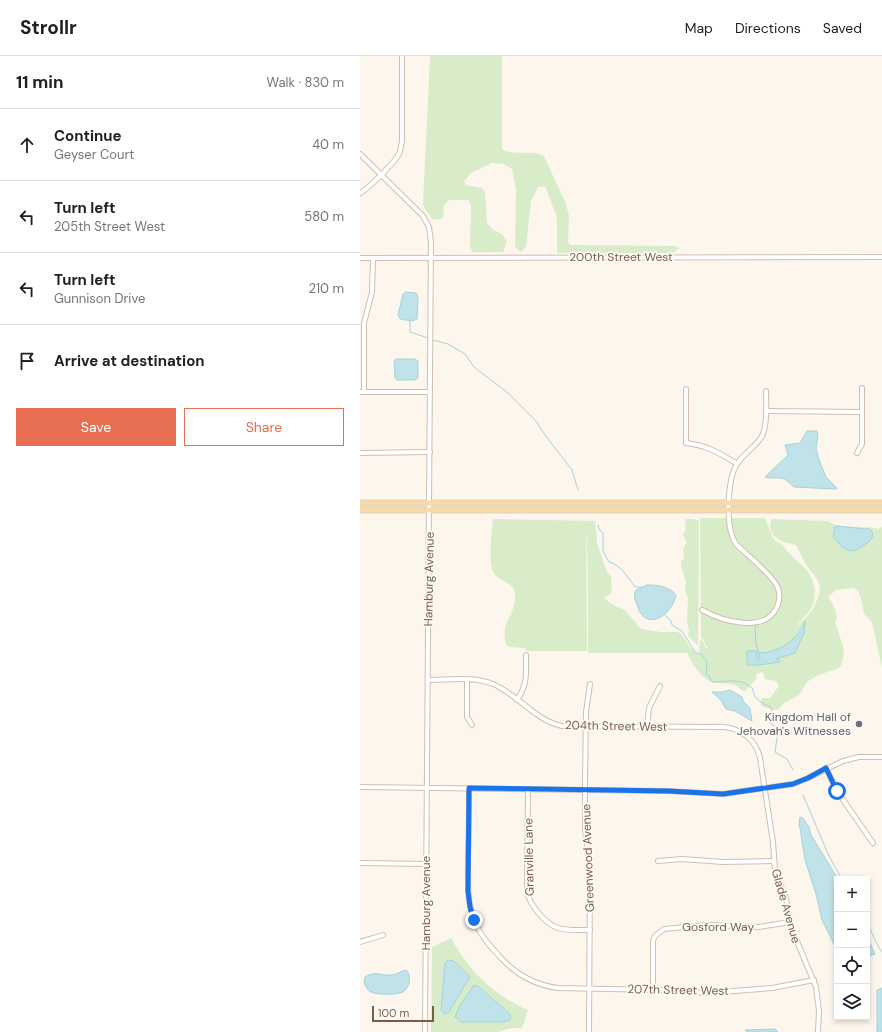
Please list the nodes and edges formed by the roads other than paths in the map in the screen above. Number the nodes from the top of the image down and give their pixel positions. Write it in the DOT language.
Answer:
graph roads {
  1 [pos="402,56"];
  2 [pos="360,154"];
  3 [pos="380,174"];
  4 [pos="360,193"];
  5 [pos="431,257"];
  6 [pos="882,257"];
  7 [pos="360,258"];
  8 [pos="373,258"];
  9 [pos="862,388"];
  10 [pos="686,389"];
  11 [pos="766,391"];
  12 [pos="362,392"];
  13 [pos="430,392"];
  14 [pos="766,411"];
  15 [pos="862,412"];
  16 [pos="430,452"];
  17 [pos="360,453"];
  18 [pos="858,453"];
  19 [pos="737,464"];
  20 [pos="360,503"];
  21 [pos="729,503"];
  22 [pos="882,503"];
  23 [pos="430,507"];
  24 [pos="360,510"];
  25 [pos="729,510"];
  26 [pos="882,510"];
  27 [pos="702,610"];
  28 [pos="526,655"];
  29 [pos="428,680"];
  30 [pos="467,680"];
  31 [pos="590,684"];
  32 [pos="660,686"];
  33 [pos="517,700"];
  34 [pos="472,725"];
  35 [pos="586,727"];
  36 [pos="647,727"];
  37 [pos="722,727"];
  38 [pos="882,757"];
  39 [pos="826,768"];
  40 [pos="360,787"];
  41 [pos="427,788"];
  42 [pos="469,788"];
  43 [pos="764,788"];
  44 [pos="528,789"];
  45 [pos="585,790"];
  46 [pos="873,843"];
  47 [pos="658,861"];
  48 [pos="774,861"];
  49 [pos="360,863"];
  50 [pos="427,864"];
  51 [pos="790,922"];
  52 [pos="590,930"];
  53 [pos="383,935"];
  54 [pos="360,942"];
  55 [pos="814,980"];
  56 [pos="589,989"];
  57 [pos="654,990"];
  58 [pos="425,1032"];
  59 [pos="589,1032"];
  60 [pos="818,1032"];
  1 -- 3 [label="street"];
  2 -- 3 [label="street, Hamburg Avenue"];
  3 -- 4 [label="street"];
  3 -- 5 [label="street, Hamburg Avenue"];
  5 -- 6 [label="street, 200th Street West"];
  5 -- 8 [label="street, 200th Street West"];
  5 -- 13 [label="street, Hamburg Avenue"];
  7 -- 8 [label="street, 200th Street West"];
  8 -- 12 [label="street"];
  9 -- 15 [label="street"];
  10 -- 19 [label="street"];
  11 -- 14 [label="street"];
  12 -- 13 [label="street"];
  13 -- 16 [label="street, Hamburg Avenue"];
  14 -- 15 [label="street"];
  14 -- 19 [label="street"];
  15 -- 18 [label="street"];
  16 -- 17 [label="street"];
  16 -- 23 [label="street, Hamburg Avenue"];
  19 -- 21 [label="street"];
  20 -- 23 [label="main road"];
  21 -- 22 [label="main road"];
  21 -- 23 [label="main road"];
  21 -- 25 [label="street"];
  23 -- 24 [label="main road"];
  23 -- 25 [label="main road"];
  23 -- 29 [label="street, Hamburg Avenue"];
  25 -- 26 [label="main road"];
  25 -- 27 [label="street"];
  28 -- 33 [label="street"];
  29 -- 30 [label="street, 204th Street West"];
  29 -- 41 [label="street, Hamburg Avenue"];
  30 -- 33 [label="street, 204th Street West"];
  30 -- 34 [label="street"];
  31 -- 35 [label="street, Greenwood Avenue"];
  32 -- 36 [label="street"];
  33 -- 35 [label="street, 204th Street West"];
  35 -- 36 [label="street, 204th Street West"];
  35 -- 45 [label="street, Greenwood Avenue"];
  36 -- 37 [label="street, 204th Street West"];
  37 -- 43 [label="street, Glade Avenue"];
  38 -- 39 [label="street"];
  39 -- 43 [label="street"];
  39 -- 46 [label="street"];
  40 -- 41 [label="street"];
  41 -- 42 [label="street"];
  41 -- 50 [label="street, Hamburg Avenue"];
  42 -- 44 [label="street"];
  42 -- 56 [label="street, 207th Street West"];
  43 -- 45 [label="street"];
  43 -- 48 [label="street, Glade Avenue"];
  44 -- 45 [label="street"];
  44 -- 52 [label="street, Granville Lane"];
  45 -- 52 [label="street, Greenwood Avenue"];
  47 -- 48 [label="street"];
  48 -- 51 [label="street, Glade Avenue"];
  49 -- 50 [label="street"];
  50 -- 58 [label="street, Hamburg Avenue"];
  51 -- 55 [label="street, Glade Avenue"];
  51 -- 57 [label="street, Gosford Way"];
  52 -- 56 [label="street, Greenwood Avenue"];
  53 -- 54 [label="street"];
  55 -- 57 [label="street, 207th Street West"];
  55 -- 60 [label="street, Glade Avenue"];
  56 -- 57 [label="street, 207th Street West"];
  56 -- 59 [label="street, Greenwood Avenue"];
}
